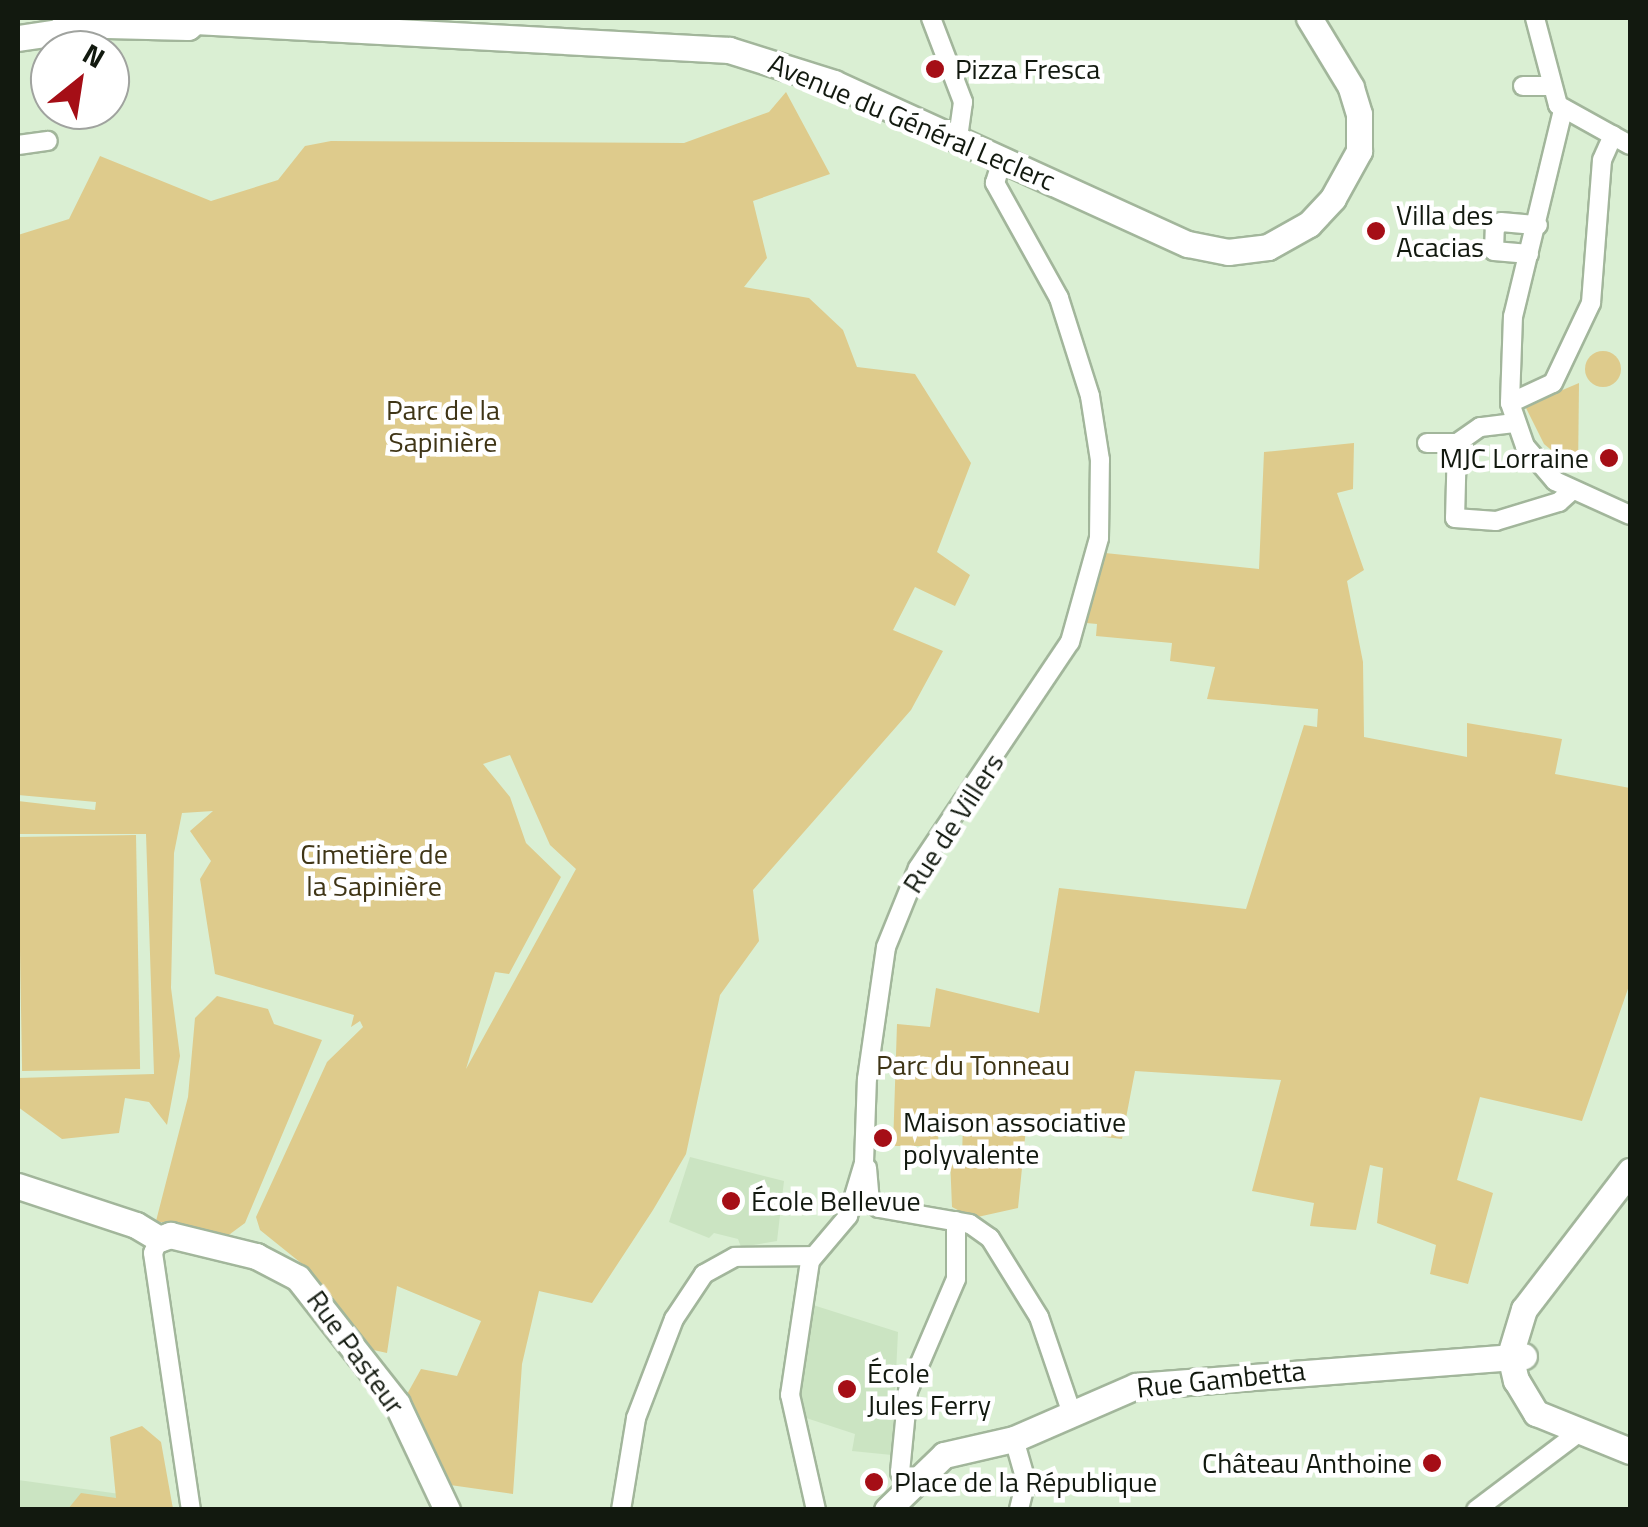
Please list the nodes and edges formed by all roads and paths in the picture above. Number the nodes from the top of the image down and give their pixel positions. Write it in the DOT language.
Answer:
graph roads {
  1 [pos="930,18"];
  2 [pos="1294,18"];
  3 [pos="1310,18"];
  4 [pos="1535,18"];
  5 [pos="18,38"];
  6 [pos="1523,86"];
  7 [pos="1550,86"];
  8 [pos="1564,110"];
  9 [pos="1613,135"];
  10 [pos="958,137"];
  11 [pos="48,141"];
  12 [pos="1630,144"];
  13 [pos="18,145"];
  14 [pos="1003,157"];
  15 [pos="1349,168"];
  16 [pos="1538,225"];
  17 [pos="1529,254"];
  18 [pos="1510,403"];
  19 [pos="1514,423"];
  20 [pos="1427,443"];
  21 [pos="1457,443"];
  22 [pos="1570,492"];
  23 [pos="1630,515"];
  24 [pos="864,1163"];
  25 [pos="1630,1171"];
  26 [pos="18,1186"];
  27 [pos="956,1221"];
  28 [pos="159,1239"];
  29 [pos="812,1256"];
  30 [pos="1517,1356"];
  31 [pos="1071,1411"];
  32 [pos="1572,1430"];
  33 [pos="1014,1440"];
  34 [pos="1630,1451"];
  35 [pos="908,1486"];
  36 [pos="190,1510"];
  37 [pos="447,1510"];
  38 [pos="621,1510"];
  39 [pos="816,1510"];
  40 [pos="886,1510"];
  41 [pos="1019,1510"];
  42 [pos="1476,1510"];
  1 -- 10 [label="street"];
  2 -- 15 [label="main road"];
  3 -- 15 [label="main road, Avenue du Général Leclerc"];
  4 -- 7 [label="street"];
  5 -- 10 [label="main road, Avenue du Général Leclerc"];
  6 -- 7 [label="street"];
  7 -- 8 [label="street"];
  8 -- 9 [label="street"];
  8 -- 16 [label="street"];
  9 -- 12 [label="street"];
  9 -- 18 [label="street"];
  10 -- 14 [label="main road, Avenue du Général Leclerc"];
  11 -- 13 [label="street"];
  14 -- 15 [label="main road, Avenue du Général Leclerc"];
  14 -- 24 [label="street, Rue de Villers"];
  16 -- 17 [label="street"];
  16 -- 17 [label="street"];
  17 -- 18 [label="street"];
  18 -- 19 [label="street"];
  19 -- 21 [label="street"];
  19 -- 22 [label="street"];
  20 -- 21 [label="street"];
  21 -- 22 [label="street"];
  22 -- 23 [label="street"];
  24 -- 27 [label="street"];
  24 -- 29 [label="street, Rue de Villers"];
  25 -- 30 [label="main road"];
  26 -- 28 [label="main road"];
  27 -- 31 [label="street"];
  27 -- 35 [label="street"];
  28 -- 36 [label="street"];
  28 -- 37 [label="main road, Rue Pasteur"];
  29 -- 38 [label="street"];
  29 -- 39 [label="street"];
  30 -- 31 [label="main road, Rue Gambetta"];
  30 -- 32 [label="main road"];
  31 -- 33 [label="main road, Rue Gambetta"];
  32 -- 34 [label="main road"];
  32 -- 42 [label="street"];
  33 -- 35 [label="main road, Rue Gambetta"];
  33 -- 41 [label="street"];
  35 -- 40 [label="main road"];
}
